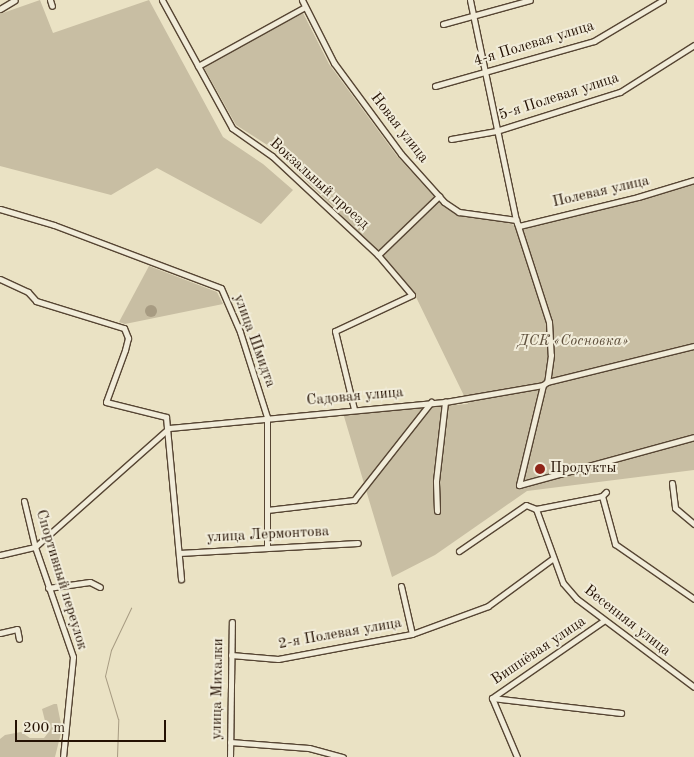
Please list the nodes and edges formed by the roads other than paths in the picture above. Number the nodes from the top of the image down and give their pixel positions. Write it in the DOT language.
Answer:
graph roads {
  1 [pos="15,0"];
  2 [pos="162,0"];
  3 [pos="302,0"];
  4 [pos="470,0"];
  5 [pos="530,0"];
  6 [pos="663,0"];
  7 [pos="305,7"];
  8 [pos="0,9"];
  9 [pos="474,17"];
  10 [pos="443,24"];
  11 [pos="694,45"];
  12 [pos="198,66"];
  13 [pos="483,74"];
  14 [pos="435,86"];
  15 [pos="496,131"];
  16 [pos="451,139"];
  17 [pos="694,180"];
  18 [pos="439,196"];
  19 [pos="0,209"];
  20 [pos="516,220"];
  21 [pos="378,255"];
  22 [pos="0,279"];
  23 [pos="694,346"];
  24 [pos="545,384"];
  25 [pos="432,402"];
  26 [pos="445,402"];
  27 [pos="354,409"];
  28 [pos="267,417"];
  29 [pos="169,428"];
  30 [pos="694,437"];
  31 [pos="672,483"];
  32 [pos="24,501"];
  33 [pos="536,509"];
  34 [pos="267,510"];
  35 [pos="437,511"];
  36 [pos="694,524"];
  37 [pos="358,543"];
  38 [pos="34,547"];
  39 [pos="267,547"];
  40 [pos="459,551"];
  41 [pos="179,553"];
  42 [pos="0,556"];
  43 [pos="552,559"];
  44 [pos="181,579"];
  45 [pos="401,586"];
  46 [pos="100,587"];
  47 [pos="48,588"];
  48 [pos="694,599"];
  49 [pos="603,621"];
  50 [pos="232,622"];
  51 [pos="0,633"];
  52 [pos="412,634"];
  53 [pos="19,638"];
  54 [pos="231,655"];
  55 [pos="694,687"];
  56 [pos="492,698"];
  57 [pos="621,713"];
  58 [pos="230,742"];
  59 [pos="63,757"];
  60 [pos="230,757"];
  61 [pos="343,757"];
  62 [pos="517,757"];
  1 -- 8 [label="street"];
  2 -- 12 [label="street, Вокзальный проезд"];
  3 -- 7 [label="street, Новая улица"];
  4 -- 9 [label="street"];
  5 -- 9 [label="street"];
  6 -- 13 [label="street, 4-я Полевая улица"];
  7 -- 12 [label="street"];
  7 -- 18 [label="street, Новая улица"];
  9 -- 10 [label="street"];
  9 -- 13 [label="street"];
  11 -- 15 [label="street, 5-я Полевая улица"];
  12 -- 21 [label="street, Вокзальный проезд"];
  13 -- 14 [label="street, 4-я Полевая улица"];
  13 -- 15 [label="street"];
  15 -- 16 [label="street, 5-я Полевая улица"];
  15 -- 20 [label="street"];
  17 -- 20 [label="street, Полевая улица"];
  18 -- 20 [label="street, Новая улица"];
  18 -- 21 [label="street"];
  19 -- 28 [label="street, улица Шмидта"];
  20 -- 24 [label="street"];
  21 -- 27 [label="street, Вокзальный проезд"];
  22 -- 29 [label="street"];
  23 -- 24 [label="street, Садовая улица"];
  24 -- 26 [label="street, Садовая улица"];
  24 -- 30 [label="street"];
  25 -- 26 [label="street, Садовая улица"];
  25 -- 27 [label="street, Садовая улица"];
  25 -- 34 [label="street"];
  26 -- 35 [label="street"];
  27 -- 28 [label="street, Садовая улица"];
  28 -- 29 [label="street, Садовая улица"];
  28 -- 34 [label="street, улица Шмидта"];
  29 -- 38 [label="street"];
  29 -- 41 [label="street"];
  31 -- 36 [label="street"];
  32 -- 38 [label="street, Спортивный переулок"];
  33 -- 40 [label="street"];
  33 -- 43 [label="street, Весенняя улица"];
  33 -- 48 [label="street"];
  34 -- 39 [label="street, улица Шмидта"];
  37 -- 39 [label="street, улица Лермонтова"];
  38 -- 42 [label="street"];
  38 -- 47 [label="street, Спортивный переулок"];
  39 -- 41 [label="street, улица Лермонтова"];
  41 -- 44 [label="street"];
  43 -- 49 [label="street, Весенняя улица"];
  43 -- 52 [label="street, 2-я Полевая улица"];
  45 -- 52 [label="street"];
  46 -- 47 [label="street"];
  47 -- 59 [label="street, Спортивный переулок"];
  49 -- 55 [label="street, Весенняя улица"];
  49 -- 56 [label="street, Вишнёвая улица"];
  50 -- 54 [label="street, улица Михалки"];
  51 -- 53 [label="street"];
  52 -- 54 [label="street, 2-я Полевая улица"];
  54 -- 58 [label="street, улица Михалки"];
  56 -- 57 [label="street"];
  56 -- 62 [label="street, Вишнёвая улица"];
  58 -- 60 [label="street, улица Михалки"];
  58 -- 61 [label="street"];
}
